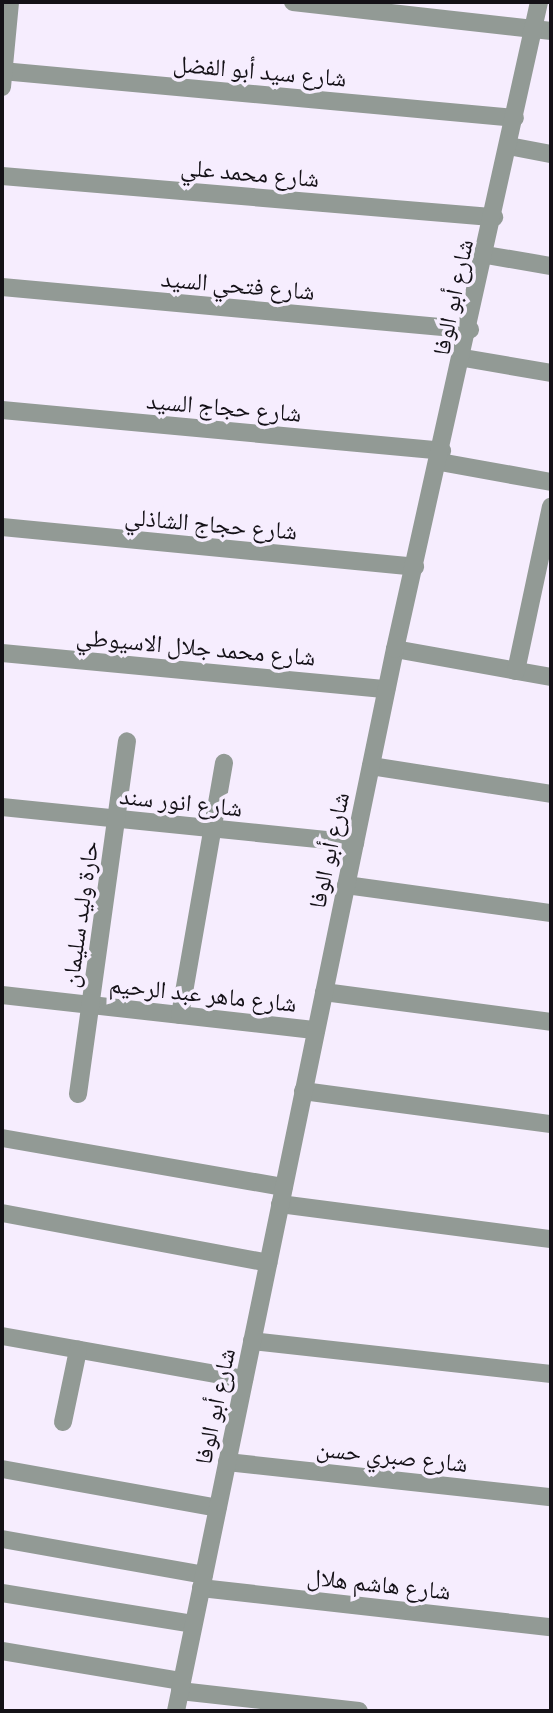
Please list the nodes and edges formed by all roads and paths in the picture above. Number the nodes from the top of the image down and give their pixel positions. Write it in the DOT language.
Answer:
graph roads {
  1 [pos="10,2"];
  2 [pos="293,2"];
  3 [pos="539,2"];
  4 [pos="543,29"];
  5 [pos="2,76"];
  6 [pos="515,118"];
  7 [pos="509,146"];
  8 [pos="551,154"];
  9 [pos="2,176"];
  10 [pos="494,217"];
  11 [pos="486,255"];
  12 [pos="551,266"];
  13 [pos="2,287"];
  14 [pos="470,330"];
  15 [pos="464,358"];
  16 [pos="551,373"];
  17 [pos="2,410"];
  18 [pos="441,456"];
  19 [pos="551,482"];
  20 [pos="551,508"];
  21 [pos="2,527"];
  22 [pos="415,567"];
  23 [pos="395,649"];
  24 [pos="2,653"];
  25 [pos="516,671"];
  26 [pos="551,677"];
  27 [pos="386,689"];
  28 [pos="127,741"];
  29 [pos="224,763"];
  30 [pos="371,766"];
  31 [pos="551,794"];
  32 [pos="2,807"];
  33 [pos="117,819"];
  34 [pos="213,828"];
  35 [pos="355,843"];
  36 [pos="346,885"];
  37 [pos="551,913"];
  38 [pos="324,992"];
  39 [pos="2,995"];
  40 [pos="90,1005"];
  41 [pos="180,1015"];
  42 [pos="551,1022"];
  43 [pos="316,1030"];
  44 [pos="303,1091"];
  45 [pos="78,1094"];
  46 [pos="551,1124"];
  47 [pos="2,1138"];
  48 [pos="282,1195"];
  49 [pos="2,1213"];
  50 [pos="551,1239"];
  51 [pos="268,1263"];
  52 [pos="2,1336"];
  53 [pos="252,1341"];
  54 [pos="78,1350"];
  55 [pos="551,1374"];
  56 [pos="244,1379"];
  57 [pos="63,1422"];
  58 [pos="227,1462"];
  59 [pos="2,1469"];
  60 [pos="551,1497"];
  61 [pos="218,1508"];
  62 [pos="2,1539"];
  63 [pos="202,1582"];
  64 [pos="2,1593"];
  65 [pos="193,1624"];
  66 [pos="551,1627"];
  67 [pos="2,1651"];
  68 [pos="181,1686"];
  69 [pos="176,1711"];
  70 [pos="359,1711"];
  1 -- 5 [label="street"];
  2 -- 4 [label="street"];
  3 -- 4 [label="street, شارع أبو الوفا"];
  4 -- 6 [label="street, شارع أبو الوفا"];
  5 -- 6 [label="street, شارع سيد أبو الفضل"];
  6 -- 7 [label="street, شارع أبو الوفا"];
  7 -- 8 [label="street"];
  7 -- 10 [label="street, شارع أبو الوفا"];
  9 -- 10 [label="street, شارع محمد علي"];
  10 -- 11 [label="street, شارع أبو الوفا"];
  11 -- 12 [label="street"];
  11 -- 14 [label="street, شارع أبو الوفا"];
  13 -- 14 [label="street, شارع فتحي السيد"];
  14 -- 15 [label="street, شارع أبو الوفا"];
  15 -- 16 [label="street"];
  15 -- 18 [label="street, شارع أبو الوفا"];
  17 -- 18 [label="street, شارع حجاج السيد"];
  18 -- 19 [label="street, شارع حجاج السيد"];
  18 -- 22 [label="street, شارع أبو الوفا"];
  20 -- 25 [label="street"];
  21 -- 22 [label="street, شارع حجاج الشاذلي"];
  22 -- 23 [label="street, شارع أبو الوفا"];
  23 -- 25 [label="street"];
  23 -- 27 [label="street, شارع أبو الوفا"];
  24 -- 27 [label="street, شارع محمد جلال الاسيوطي"];
  25 -- 26 [label="street"];
  27 -- 30 [label="street, شارع أبو الوفا"];
  28 -- 33 [label="street, حارة وليد سليمان"];
  29 -- 34 [label="street"];
  30 -- 31 [label="street"];
  30 -- 35 [label="street, شارع أبو الوفا"];
  32 -- 33 [label="street, شارع انور سند"];
  33 -- 34 [label="street, شارع انور سند"];
  33 -- 40 [label="street, حارة وليد سليمان"];
  34 -- 35 [label="street, شارع انور سند"];
  34 -- 41 [label="street"];
  35 -- 36 [label="street, شارع أبو الوفا"];
  36 -- 37 [label="street"];
  36 -- 38 [label="street, شارع أبو الوفا"];
  38 -- 42 [label="street"];
  38 -- 43 [label="street, شارع أبو الوفا"];
  39 -- 40 [label="street, شارع ماهر عبد الرحيم"];
  40 -- 41 [label="street, شارع ماهر عبد الرحيم"];
  40 -- 45 [label="street, حارة وليد سليمان"];
  41 -- 43 [label="street, شارع ماهر عبد الرحيم"];
  43 -- 44 [label="street, شارع أبو الوفا"];
  44 -- 46 [label="street"];
  44 -- 48 [label="street, شارع أبو الوفا"];
  47 -- 48 [label="street"];
  48 -- 50 [label="street"];
  48 -- 51 [label="street, شارع أبو الوفا"];
  49 -- 51 [label="street"];
  51 -- 53 [label="street, شارع أبو الوفا"];
  52 -- 54 [label="street"];
  53 -- 55 [label="street"];
  53 -- 56 [label="street, شارع أبو الوفا"];
  54 -- 56 [label="street"];
  54 -- 57 [label="street"];
  56 -- 58 [label="street, شارع أبو الوفا"];
  58 -- 60 [label="street, شارع صبري حسن"];
  58 -- 61 [label="street, شارع أبو الوفا"];
  59 -- 61 [label="street"];
  61 -- 63 [label="street, شارع أبو الوفا"];
  62 -- 63 [label="street, شارع هاشم هلال"];
  63 -- 65 [label="street, شارع أبو الوفا"];
  63 -- 66 [label="street, شارع هاشم هلال"];
  64 -- 65 [label="street"];
  65 -- 68 [label="street, شارع أبو الوفا"];
  67 -- 68 [label="street"];
  68 -- 69 [label="street, شارع أبو الوفا"];
  68 -- 70 [label="street"];
}
